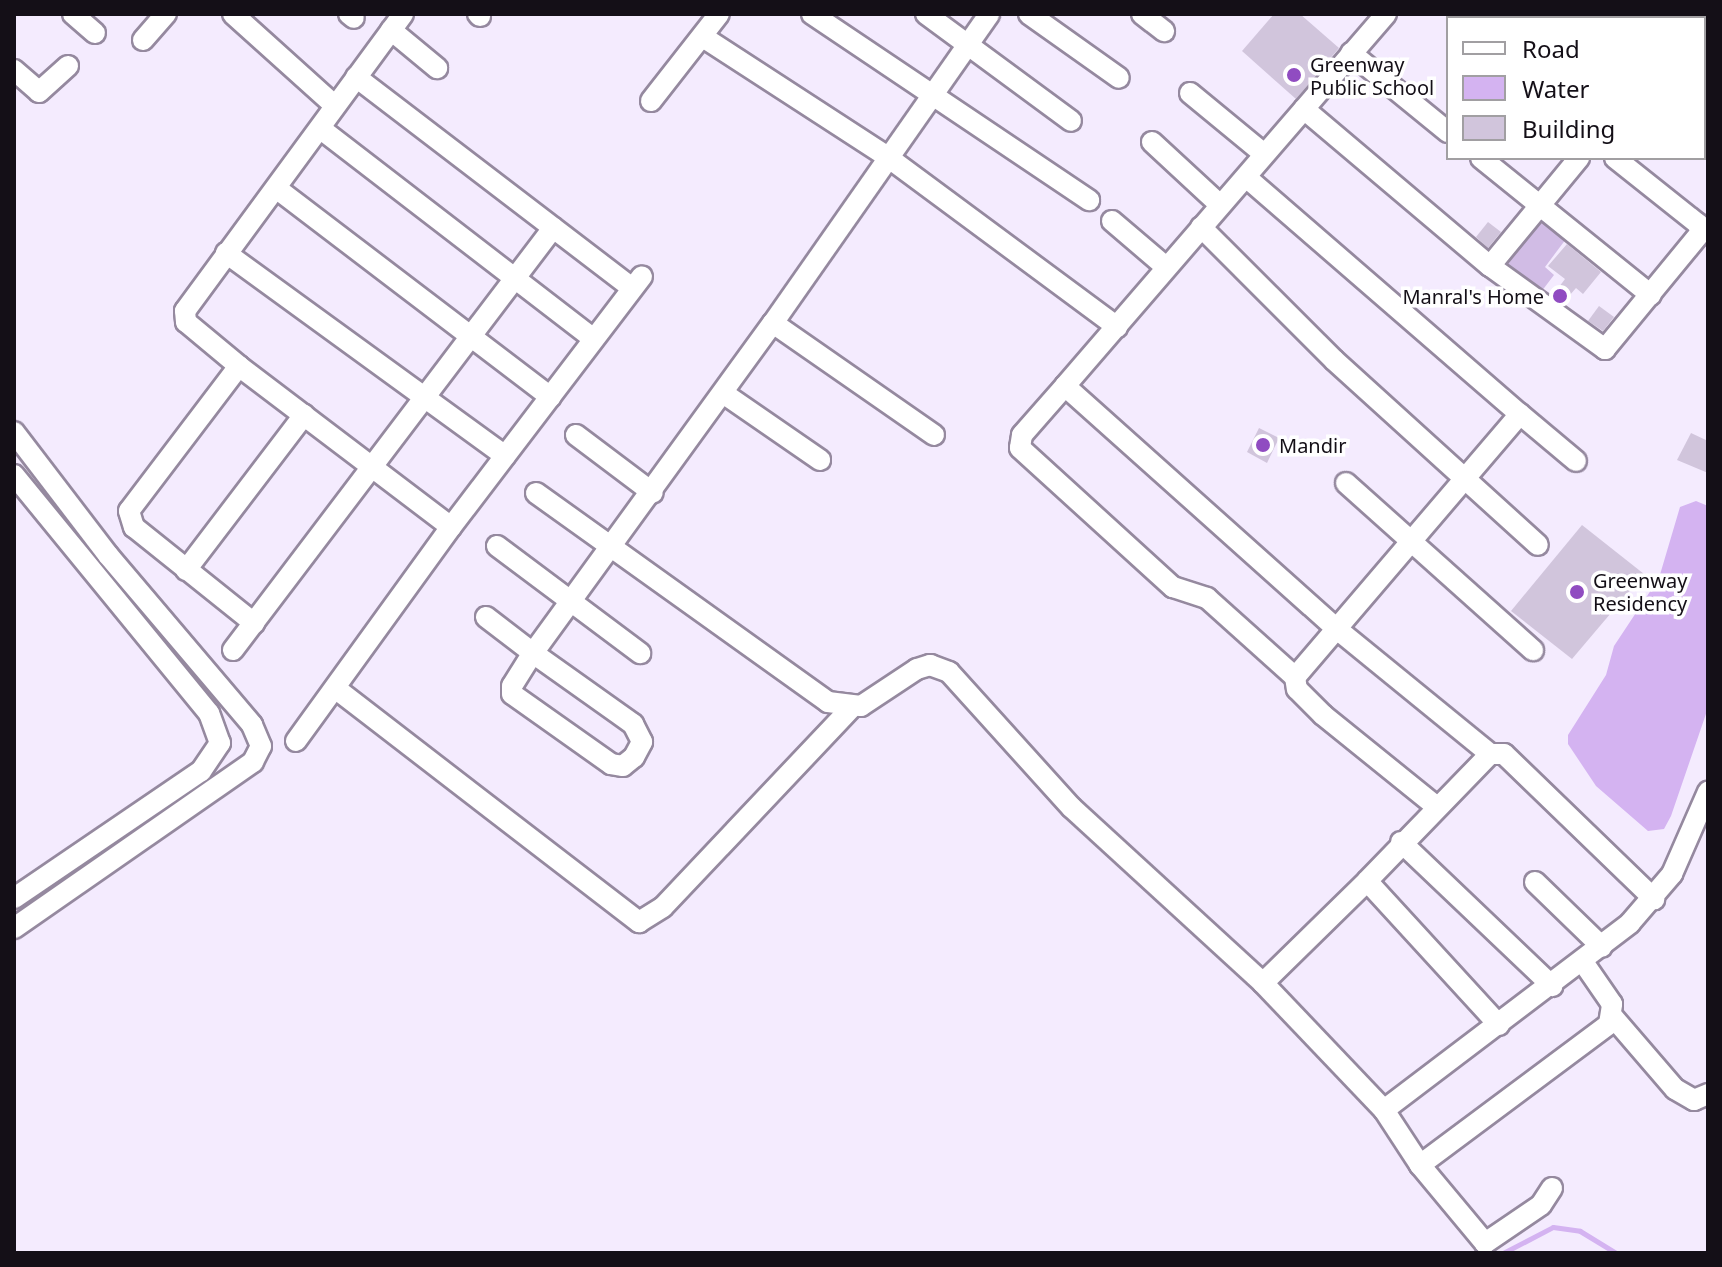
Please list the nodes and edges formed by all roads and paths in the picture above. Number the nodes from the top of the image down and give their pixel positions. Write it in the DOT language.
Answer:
graph roads {
  1 [pos="73,14"];
  2 [pos="166,14"];
  3 [pos="233,14"];
  4 [pos="719,14"];
  5 [pos="812,14"];
  6 [pos="926,14"];
  7 [pos="989,14"];
  8 [pos="1029,14"];
  9 [pos="1142,14"];
  10 [pos="1386,14"];
  11 [pos="397,22"];
  12 [pos="1164,31"];
  13 [pos="95,33"];
  14 [pos="703,37"];
  15 [pos="143,40"];
  16 [pos="969,44"];
  17 [pos="1351,53"];
  18 [pos="68,66"];
  19 [pos="437,68"];
  20 [pos="14,70"];
  21 [pos="356,77"];
  22 [pos="1119,78"];
  23 [pos="1190,93"];
  24 [pos="933,94"];
  25 [pos="651,101"];
  26 [pos="335,106"];
  27 [pos="1304,109"];
  28 [pos="1071,121"];
  29 [pos="321,129"];
  30 [pos="1446,130"];
  31 [pos="1152,142"];
  32 [pos="1264,154"];
  33 [pos="889,158"];
  34 [pos="1484,160"];
  35 [pos="1577,160"];
  36 [pos="1617,160"];
  37 [pos="1246,177"];
  38 [pos="276,188"];
  39 [pos="1089,200"];
  40 [pos="1538,201"];
  41 [pos="1220,205"];
  42 [pos="1112,221"];
  43 [pos="1201,227"];
  44 [pos="553,228"];
  45 [pos="226,253"];
  46 [pos="1490,266"];
  47 [pos="1166,267"];
  48 [pos="515,279"];
  49 [pos="1651,295"];
  50 [pos="773,323"];
  51 [pos="1117,327"];
  52 [pos="471,337"];
  53 [pos="594,339"];
  54 [pos="239,366"];
  55 [pos="1065,386"];
  56 [pos="723,393"];
  57 [pos="426,396"];
  58 [pos="550,397"];
  59 [pos="1520,414"];
  60 [pos="304,415"];
  61 [pos="14,432"];
  62 [pos="576,435"];
  63 [pos="934,435"];
  64 [pos="505,456"];
  65 [pos="820,460"];
  66 [pos="1576,461"];
  67 [pos="373,467"];
  68 [pos="41,468"];
  69 [pos="1469,479"];
  70 [pos="16,483"];
  71 [pos="1346,483"];
  72 [pos="536,493"];
  73 [pos="653,493"];
  74 [pos="451,527"];
  75 [pos="1415,542"];
  76 [pos="1538,545"];
  77 [pos="497,546"];
  78 [pos="613,547"];
  79 [pos="186,570"];
  80 [pos="569,603"];
  81 [pos="486,617"];
  82 [pos="254,623"];
  83 [pos="1337,629"];
  84 [pos="233,650"];
  85 [pos="1533,650"];
  86 [pos="533,653"];
  87 [pos="640,653"];
  88 [pos="1295,677"];
  89 [pos="213,679"];
  90 [pos="335,688"];
  91 [pos="197,699"];
  92 [pos="851,708"];
  93 [pos="296,741"];
  94 [pos="1490,754"];
  95 [pos="1708,792"];
  96 [pos="1437,807"];
  97 [pos="1704,817"];
  98 [pos="1401,842"];
  99 [pos="1367,881"];
  100 [pos="1535,882"];
  101 [pos="14,898"];
  102 [pos="1654,899"];
  103 [pos="14,928"];
  104 [pos="1602,947"];
  105 [pos="1583,962"];
  106 [pos="1263,983"];
  107 [pos="1552,986"];
  108 [pos="1613,1017"];
  109 [pos="1499,1025"];
  110 [pos="1708,1094"];
  111 [pos="1384,1110"];
  112 [pos="1420,1165"];
  113 [pos="1552,1188"];
  114 [pos="1481,1248"];
  1 -- 13 [label="street"];
  2 -- 15 [label="street"];
  3 -- 26 [label="street"];
  4 -- 14 [label="street"];
  5 -- 24 [label="street"];
  6 -- 16 [label="street"];
  7 -- 16 [label="street"];
  8 -- 22 [label="street"];
  9 -- 12 [label="street"];
  10 -- 17 [label="street"];
  11 -- 19 [label="street"];
  11 -- 21 [label="street"];
  14 -- 25 [label="street"];
  14 -- 33 [label="street"];
  16 -- 24 [label="street"];
  16 -- 28 [label="street"];
  17 -- 27 [label="street"];
  17 -- 30 [label="street"];
  18 -- 20 [label="street"];
  21 -- 26 [label="street"];
  21 -- 44 [label="street"];
  23 -- 32 [label="street"];
  24 -- 33 [label="street"];
  24 -- 39 [label="street"];
  26 -- 29 [label="street"];
  27 -- 32 [label="street"];
  27 -- 46 [label="street"];
  29 -- 38 [label="street"];
  29 -- 48 [label="street"];
  31 -- 41 [label="street"];
  32 -- 37 [label="street"];
  33 -- 50 [label="street"];
  33 -- 51 [label="street"];
  34 -- 40 [label="street"];
  35 -- 40 [label="street"];
  36 -- 49 [label="street"];
  37 -- 41 [label="street"];
  37 -- 59 [label="street"];
  38 -- 45 [label="street"];
  38 -- 52 [label="street"];
  40 -- 46 [label="street"];
  40 -- 49 [label="street"];
  41 -- 43 [label="street"];
  42 -- 47 [label="street"];
  43 -- 47 [label="street"];
  43 -- 69 [label="street"];
  44 -- 48 [label="street"];
  44 -- 53 [label="street"];
  45 -- 54 [label="street"];
  45 -- 57 [label="street"];
  46 -- 49 [label="street"];
  47 -- 51 [label="street"];
  48 -- 52 [label="street"];
  48 -- 53 [label="street"];
  50 -- 56 [label="street"];
  50 -- 63 [label="street"];
  51 -- 55 [label="street"];
  52 -- 57 [label="street"];
  52 -- 58 [label="street"];
  53 -- 58 [label="street"];
  54 -- 60 [label="street"];
  54 -- 79 [label="street"];
  55 -- 83 [label="street"];
  55 -- 88 [label="street"];
  56 -- 65 [label="street"];
  56 -- 73 [label="street"];
  57 -- 64 [label="street"];
  57 -- 67 [label="street"];
  58 -- 64 [label="street"];
  59 -- 66 [label="street"];
  59 -- 69 [label="street"];
  60 -- 67 [label="street"];
  60 -- 79 [label="street"];
  61 -- 68 [label="street"];
  62 -- 73 [label="street"];
  64 -- 74 [label="street"];
  67 -- 74 [label="street"];
  67 -- 82 [label="street"];
  68 -- 70 [label="street"];
  68 -- 89 [label="street"];
  69 -- 75 [label="street"];
  69 -- 76 [label="street"];
  70 -- 91 [label="street"];
  71 -- 75 [label="street"];
  72 -- 78 [label="street"];
  73 -- 78 [label="street"];
  74 -- 90 [label="street"];
  75 -- 83 [label="street"];
  75 -- 85 [label="street"];
  77 -- 80 [label="street"];
  78 -- 80 [label="street"];
  78 -- 92 [label="street"];
  79 -- 82 [label="street"];
  80 -- 86 [label="street"];
  80 -- 87 [label="street"];
  81 -- 86 [label="street"];
  82 -- 84 [label="street"];
  83 -- 88 [label="street"];
  83 -- 94 [label="street"];
  86 -- 86 [label="street"];
  88 -- 96 [label="street"];
  89 -- 91 [label="street"];
  89 -- 103 [label="street"];
  90 -- 92 [label="street"];
  90 -- 93 [label="street"];
  91 -- 101 [label="street"];
  92 -- 106 [label="street"];
  94 -- 96 [label="street"];
  94 -- 102 [label="street"];
  95 -- 97 [label="street"];
  96 -- 98 [label="street"];
  97 -- 102 [label="street"];
  98 -- 99 [label="street"];
  98 -- 107 [label="street"];
  99 -- 106 [label="street"];
  99 -- 109 [label="street"];
  100 -- 104 [label="street"];
  102 -- 104 [label="street"];
  104 -- 105 [label="street"];
  105 -- 107 [label="street"];
  105 -- 108 [label="street"];
  106 -- 111 [label="street"];
  107 -- 109 [label="street"];
  108 -- 110 [label="street"];
  108 -- 112 [label="street"];
  109 -- 111 [label="street"];
  111 -- 112 [label="street"];
  112 -- 114 [label="street"];
  113 -- 114 [label="street"];
}
